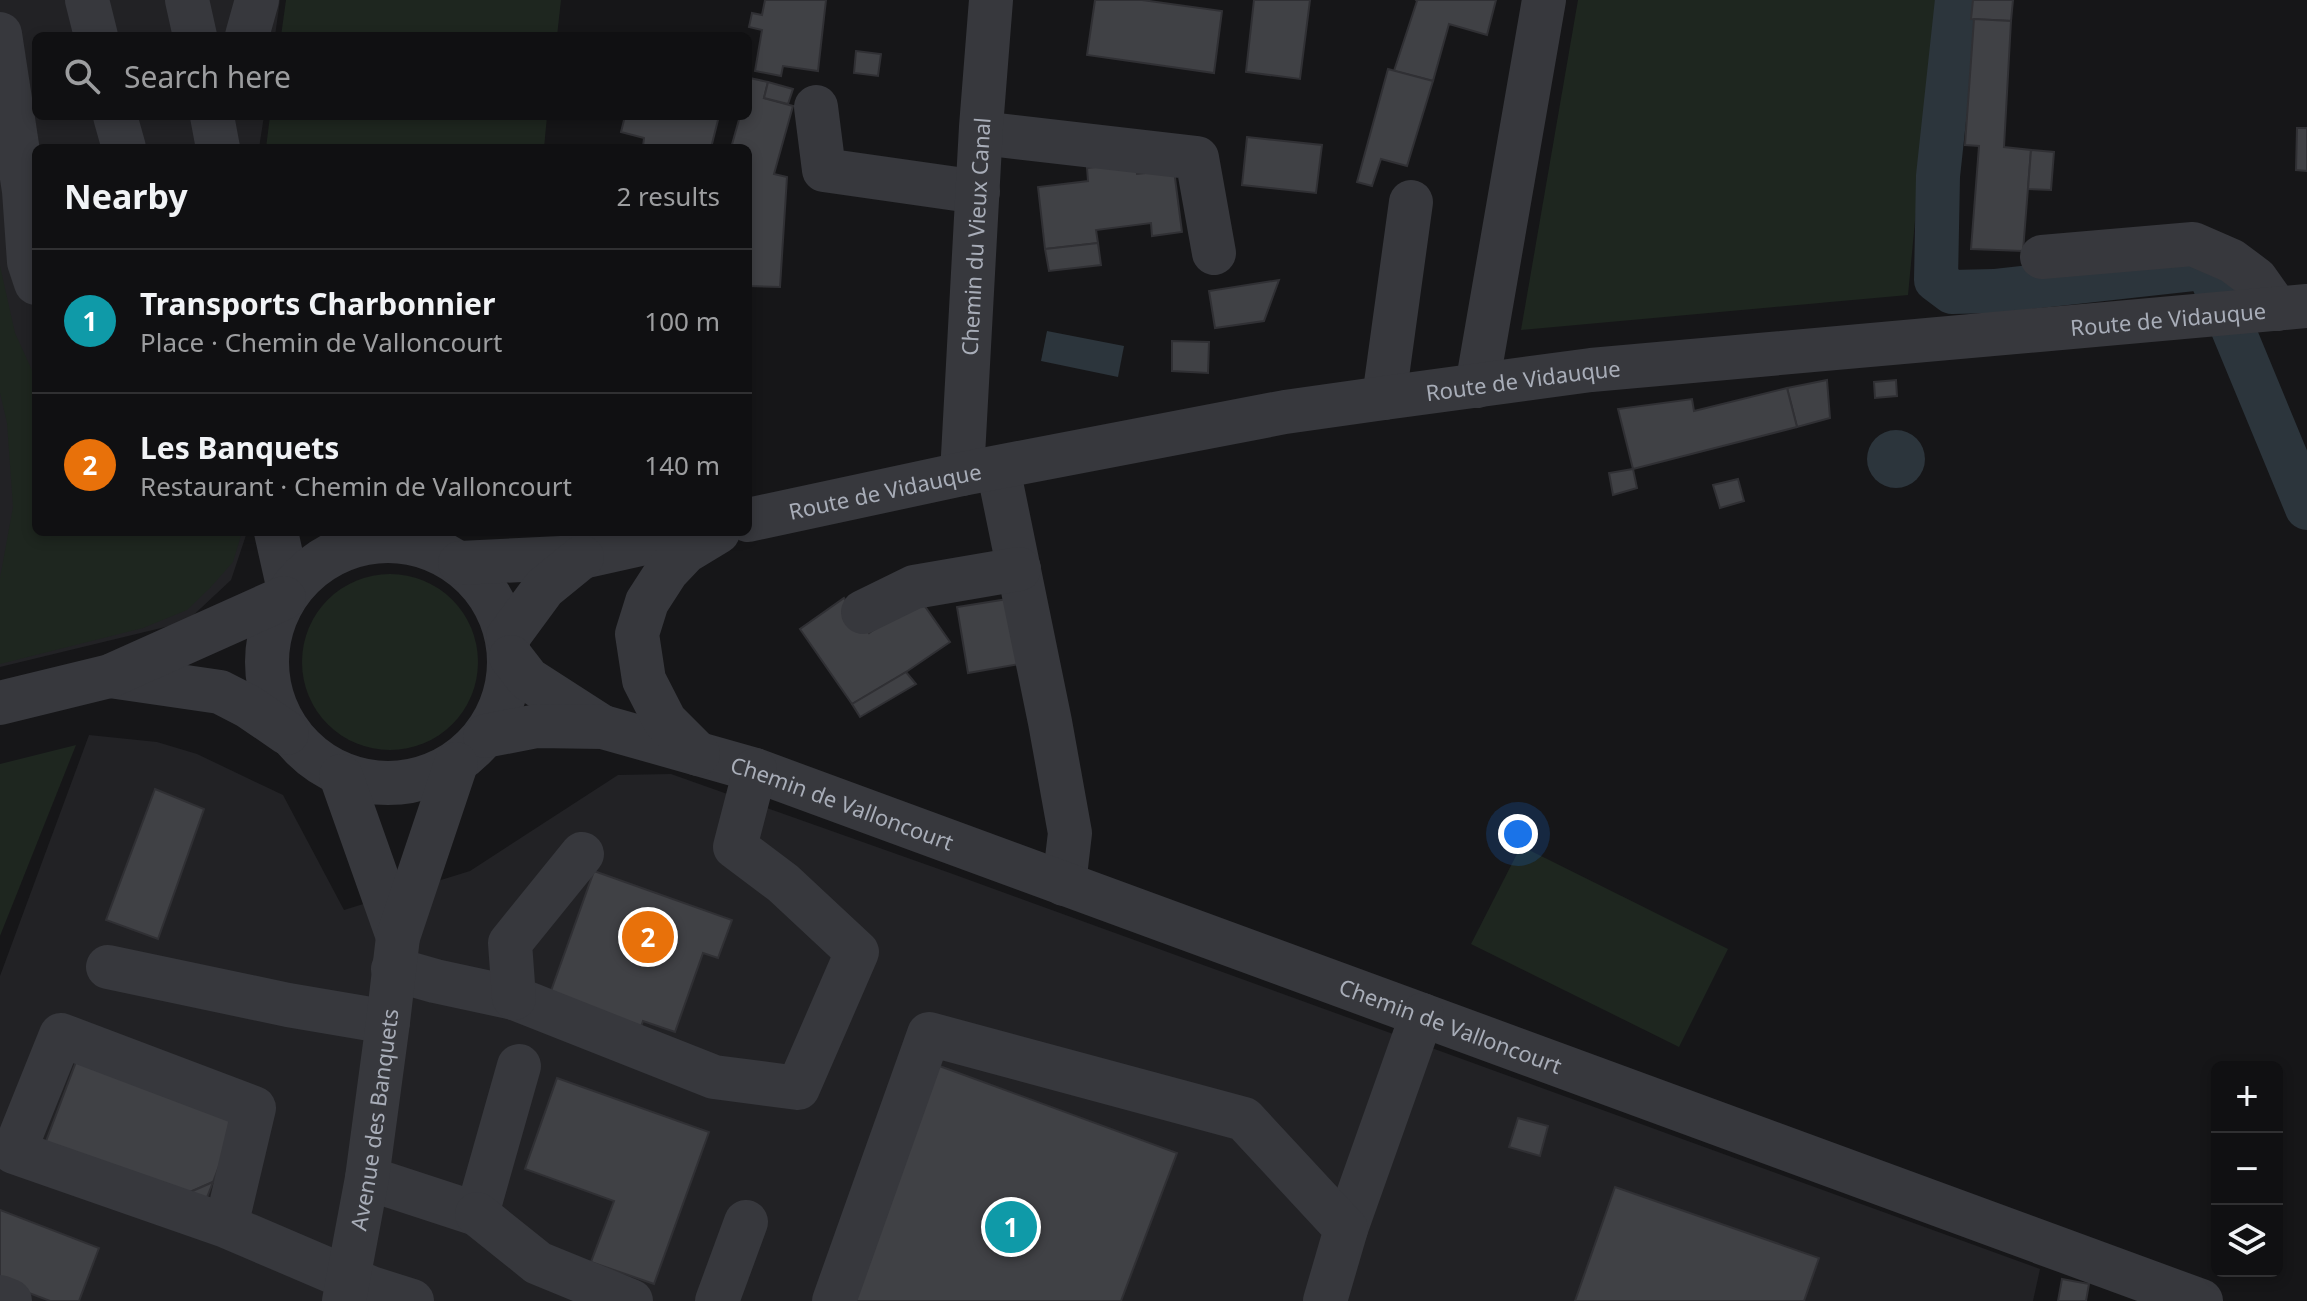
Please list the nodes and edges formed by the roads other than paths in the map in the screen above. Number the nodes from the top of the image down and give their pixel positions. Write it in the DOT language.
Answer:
graph roads {
  1 [pos="87,0"];
  2 [pos="187,0"];
  3 [pos="257,0"];
  4 [pos="991,0"];
  5 [pos="1544,0"];
  6 [pos="95,32"];
  7 [pos="194,32"];
  8 [pos="248,32"];
  9 [pos="0,34"];
  10 [pos="816,107"];
  11 [pos="25,114"];
  12 [pos="116,120"];
  13 [pos="213,120"];
  14 [pos="981,133"];
  15 [pos="123,144"];
  16 [pos="217,144"];
  17 [pos="978,192"];
  18 [pos="1411,202"];
  19 [pos="1214,253"];
  20 [pos="2042,257"];
  21 [pos="32,271"];
  22 [pos="2292,307"];
  23 [pos="1477,386"];
  24 [pos="1384,398"];
  25 [pos="980,471"];
  26 [pos="752,519"];
  27 [pos="277,536"];
  28 [pos="376,536"];
  29 [pos="676,536"];
  30 [pos="711,536"];
  31 [pos="582,557"];
  32 [pos="460,563"];
  33 [pos="1019,569"];
  34 [pos="286,594"];
  35 [pos="863,612"];
  36 [pos="509,647"];
  37 [pos="110,676"];
  38 [pos="0,703"];
  39 [pos="603,727"];
  40 [pos="287,733"];
  41 [pos="471,750"];
  42 [pos="698,754"];
  43 [pos="755,770"];
  44 [pos="341,776"];
  45 [pos="582,854"];
  46 [pos="1064,884"];
  47 [pos="395,953"];
  48 [pos="108,967"];
  49 [pos="514,998"];
  50 [pos="1422,1015"];
  51 [pos="388,1022"];
  52 [pos="519,1066"];
  53 [pos="367,1178"];
  54 [pos="477,1214"];
  55 [pos="746,1222"];
  56 [pos="226,1226"];
  57 [pos="1346,1229"];
  58 [pos="346,1289"];
  59 [pos="0,1297"];
  60 [pos="10,1301"];
  61 [pos="412,1301"];
  62 [pos="631,1301"];
  63 [pos="717,1301"];
  64 [pos="834,1301"];
  65 [pos="1325,1301"];
  66 [pos="2201,1301"];
  1 -- 6 [label="street"];
  2 -- 7 [label="street"];
  3 -- 8 [label="street"];
  4 -- 14 [label="street, Chemin du Vieux Canal"];
  5 -- 23 [label="street"];
  9 -- 11 [label="street"];
  10 -- 17 [label="street"];
  11 -- 21 [label="street"];
  12 -- 15 [label="street"];
  13 -- 16 [label="street"];
  14 -- 17 [label="street, Chemin du Vieux Canal"];
  14 -- 19 [label="street"];
  17 -- 25 [label="street, Chemin du Vieux Canal"];
  18 -- 24 [label="street"];
  20 -- 22 [label="street"];
  22 -- 23 [label="street, Route de Vidauque"];
  23 -- 24 [label="street, Route de Vidauque"];
  24 -- 25 [label="street, Route de Vidauque"];
  25 -- 26 [label="street, Route de Vidauque"];
  25 -- 33 [label="street, Chemin du Vieux Canal"];
  27 -- 34 [label="street"];
  28 -- 32 [label="street"];
  28 -- 34 [label="street"];
  29 -- 31 [label="street"];
  30 -- 42 [label="street, Chemin de Valloncourt"];
  31 -- 32 [label="street"];
  31 -- 36 [label="street"];
  32 -- 36 [label="street"];
  33 -- 35 [label="street"];
  33 -- 46 [label="street, Chemin du Vieux Canal"];
  34 -- 37 [label="street"];
  34 -- 40 [label="street"];
  36 -- 39 [label="street, Chemin de Valloncourt"];
  36 -- 41 [label="street"];
  37 -- 38 [label="street"];
  37 -- 40 [label="street"];
  39 -- 41 [label="street, Chemin de Valloncourt"];
  39 -- 42 [label="street, Chemin de Valloncourt"];
  40 -- 44 [label="street"];
  41 -- 44 [label="street"];
  41 -- 47 [label="street, Avenue des Banquets"];
  42 -- 43 [label="street, Chemin de Valloncourt"];
  43 -- 46 [label="street, Chemin de Valloncourt"];
  43 -- 49 [label="street"];
  44 -- 47 [label="street, Avenue des Banquets"];
  45 -- 49 [label="street"];
  46 -- 50 [label="street, Chemin de Valloncourt"];
  47 -- 49 [label="street"];
  47 -- 51 [label="street, Avenue des Banquets"];
  48 -- 51 [label="street"];
  50 -- 57 [label="street"];
  50 -- 66 [label="street, Chemin de Valloncourt"];
  51 -- 53 [label="street, Avenue des Banquets"];
  52 -- 54 [label="street"];
  53 -- 54 [label="street"];
  53 -- 58 [label="street, Avenue des Banquets"];
  54 -- 62 [label="street"];
  55 -- 63 [label="street"];
  56 -- 56 [label="street"];
  56 -- 58 [label="street"];
  57 -- 64 [label="street"];
  57 -- 65 [label="street"];
  58 -- 61 [label="street"];
  59 -- 60 [label="street"];
}
